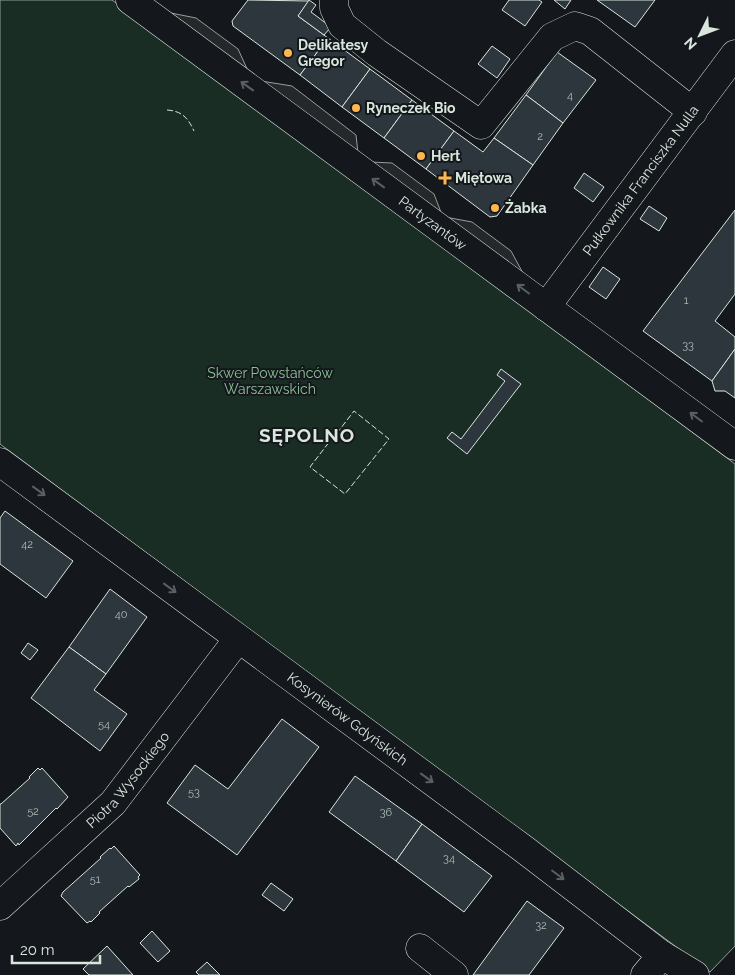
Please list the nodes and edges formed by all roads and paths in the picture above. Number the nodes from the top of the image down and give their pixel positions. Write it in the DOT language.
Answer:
graph roads {
  1 [pos="130,0"];
  2 [pos="334,0"];
  3 [pos="735,54"];
  4 [pos="692,112"];
  5 [pos="546,307"];
  6 [pos="735,446"];
  7 [pos="0,462"];
  8 [pos="238,639"];
  9 [pos="0,906"];
  10 [pos="420,948"];
  11 [pos="653,965"];
  12 [pos="454,975"];
  13 [pos="694,975"];
  5 -- 1 [label="street, Partyzantów, one-way"];
  2 -- 4 [label="street"];
  3 -- 4 [label="street, Pułkownika Franciszka Nulla"];
  4 -- 5 [label="street, Pułkownika Franciszka Nulla"];
  6 -- 5 [label="street, Partyzantów, one-way"];
  7 -- 8 [label="street, Kosynierów Gdyńskich, one-way"];
  8 -- 9 [label="street, Piotra Wysockiego"];
  8 -- 11 [label="street, Kosynierów Gdyńskich, one-way"];
  10 -- 12 [label="street"];
  11 -- 13 [label="street, Kosynierów Gdyńskich"];
}
